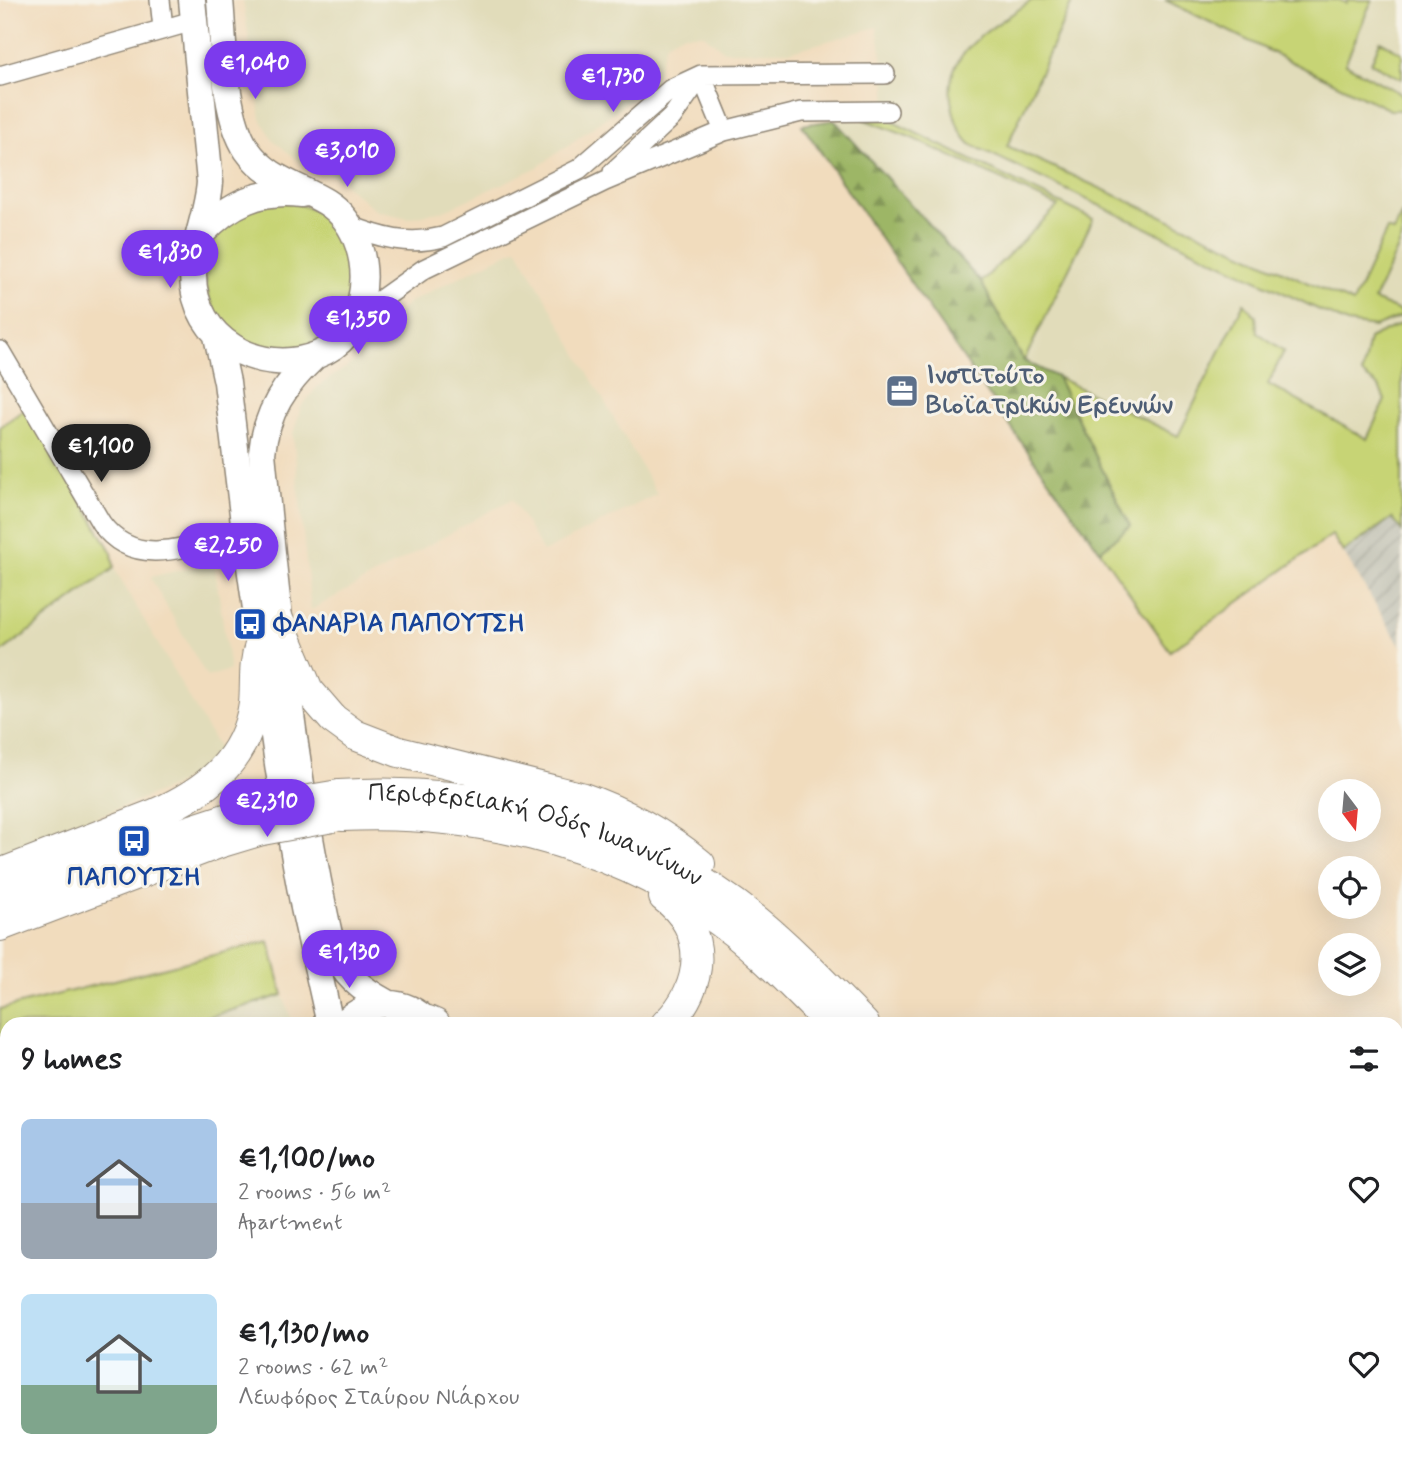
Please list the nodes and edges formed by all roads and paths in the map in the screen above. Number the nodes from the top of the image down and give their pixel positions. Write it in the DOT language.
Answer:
graph roads {
  1 [pos="160,0"];
  2 [pos="220,0"];
  3 [pos="192,10"];
  4 [pos="163,28"];
  5 [pos="885,74"];
  6 [pos="701,75"];
  7 [pos="0,76"];
  8 [pos="888,111"];
  9 [pos="724,131"];
  10 [pos="605,181"];
  11 [pos="311,195"];
  12 [pos="348,225"];
  13 [pos="202,233"];
  14 [pos="358,316"];
  15 [pos="217,336"];
  16 [pos="0,351"];
  17 [pos="315,356"];
  18 [pos="244,531"];
  19 [pos="277,617"];
  20 [pos="260,645"];
  21 [pos="341,806"];
  22 [pos="259,820"];
  23 [pos="635,871"];
  24 [pos="0,874"];
  25 [pos="0,902"];
  26 [pos="754,918"];
  27 [pos="0,926"];
  28 [pos="385,1002"];
  29 [pos="329,1017"];
  30 [pos="352,1017"];
  31 [pos="421,1017"];
  32 [pos="673,1017"];
  33 [pos="824,1017"];
  34 [pos="857,1017"];
  1 -- 4 [label="street"];
  2 -- 11 [label="main road"];
  3 -- 4 [label="street"];
  3 -- 13 [label="main road"];
  4 -- 7 [label="street"];
  5 -- 6 [label="street"];
  6 -- 9 [label="street"];
  6 -- 10 [label="street"];
  6 -- 12 [label="street"];
  8 -- 9 [label="street"];
  9 -- 10 [label="street"];
  10 -- 14 [label="street"];
  11 -- 12 [label="main road"];
  11 -- 13 [label="main road"];
  12 -- 14 [label="main road"];
  13 -- 15 [label="main road"];
  14 -- 17 [label="main road"];
  15 -- 17 [label="main road"];
  15 -- 18 [label="main road"];
  16 -- 18 [label="street"];
  17 -- 19 [label="main road"];
  18 -- 20 [label="main road"];
  19 -- 26 [label="highway"];
  19 -- 28 [label="main road"];
  20 -- 24 [label="highway"];
  20 -- 29 [label="main road"];
  21 -- 22 [label="highway, Περιφερειακή Οδός Ιωαννίνων, bridge"];
  21 -- 23 [label="highway, Περιφερειακή Οδός Ιωαννίνων"];
  21 -- 26 [label="highway, Περιφερειακή Οδός Ιωαννίνων"];
  22 -- 25 [label="highway, Περιφερειακή Οδός Ιωαννίνων"];
  22 -- 27 [label="highway, Περιφερειακή Οδός Ιωαννίνων"];
  23 -- 32 [label="highway"];
  23 -- 33 [label="highway, Περιφερειακή Οδός Ιωαννίνων"];
  26 -- 34 [label="highway, Περιφερειακή Οδός Ιωαννίνων"];
  28 -- 30 [label="main road"];
  28 -- 31 [label="main road"];
}
